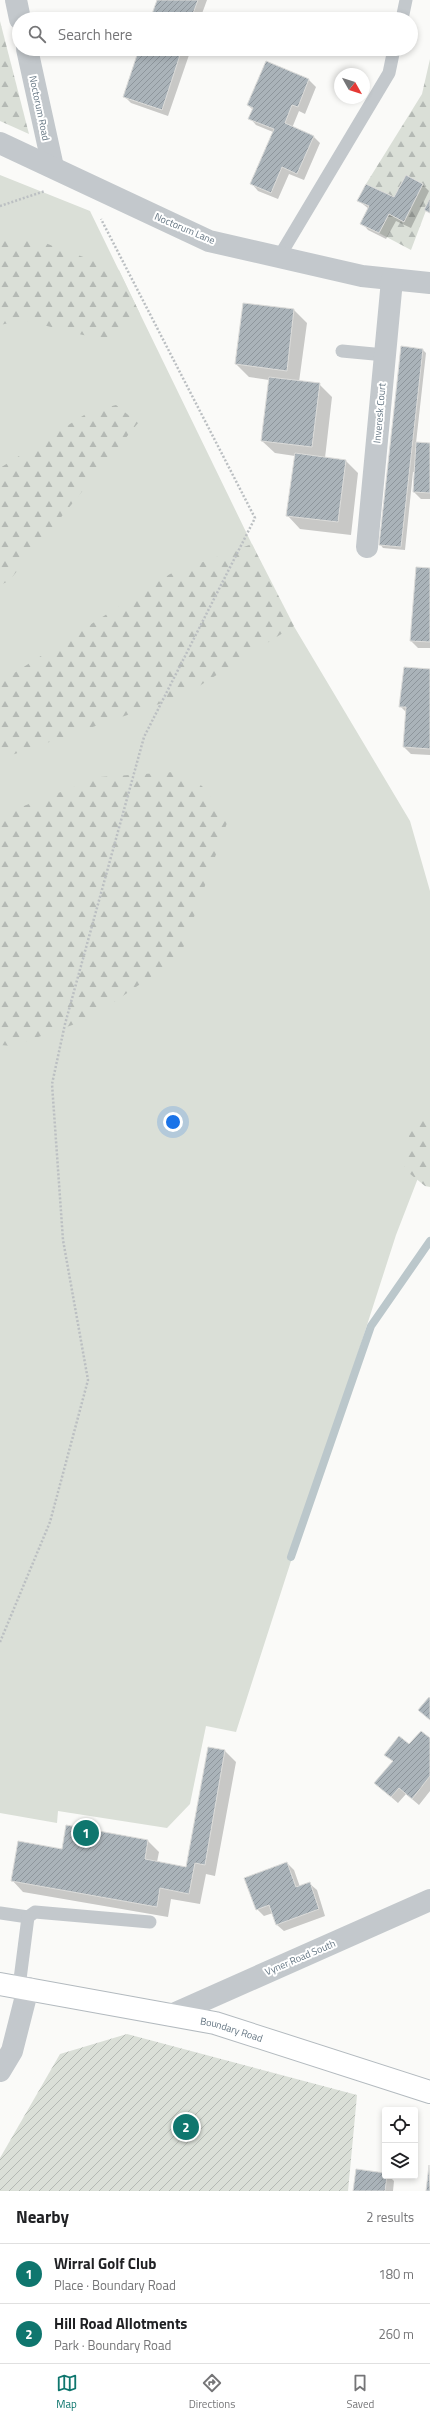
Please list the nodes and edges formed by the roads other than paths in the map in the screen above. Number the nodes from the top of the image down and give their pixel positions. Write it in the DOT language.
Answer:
graph roads {
  1 [pos="16,0"];
  2 [pos="406,0"];
  3 [pos="19,12"];
  4 [pos="403,12"];
  5 [pos="29,56"];
  6 [pos="393,56"];
  7 [pos="0,143"];
  8 [pos="53,167"];
  9 [pos="279,257"];
  10 [pos="392,280"];
  11 [pos="430,283"];
  12 [pos="342,351"];
  13 [pos="385,355"];
  14 [pos="367,547"];
  15 [pos="430,1900"];
  16 [pos="0,1913"];
  17 [pos="28,1917"];
  18 [pos="150,1922"];
  19 [pos="15,1986"];
  20 [pos="171,2015"];
  21 [pos="0,2071"];
  22 [pos="430,2092"];
  1 -- 3 [label="street"];
  2 -- 4 [label="lane"];
  5 -- 8 [label="street, Noctorum Road"];
  6 -- 9 [label="lane"];
  7 -- 8 [label="street, Noctorum Lane"];
  8 -- 9 [label="street, Noctorum Lane"];
  9 -- 10 [label="street, Noctorum Lane"];
  10 -- 11 [label="street, Noctorum Lane"];
  10 -- 13 [label="street, Inveresk Court"];
  12 -- 13 [label="lane"];
  13 -- 14 [label="street, Inveresk Court"];
  15 -- 20 [label="street, Vyner Road South"];
  16 -- 17 [label="lane"];
  17 -- 18 [label="lane"];
  17 -- 19 [label="lane"];
  19 -- 20 [label="main road, Boundary Road"];
  19 -- 21 [label="street"];
  20 -- 22 [label="main road, Boundary Road"];
}
